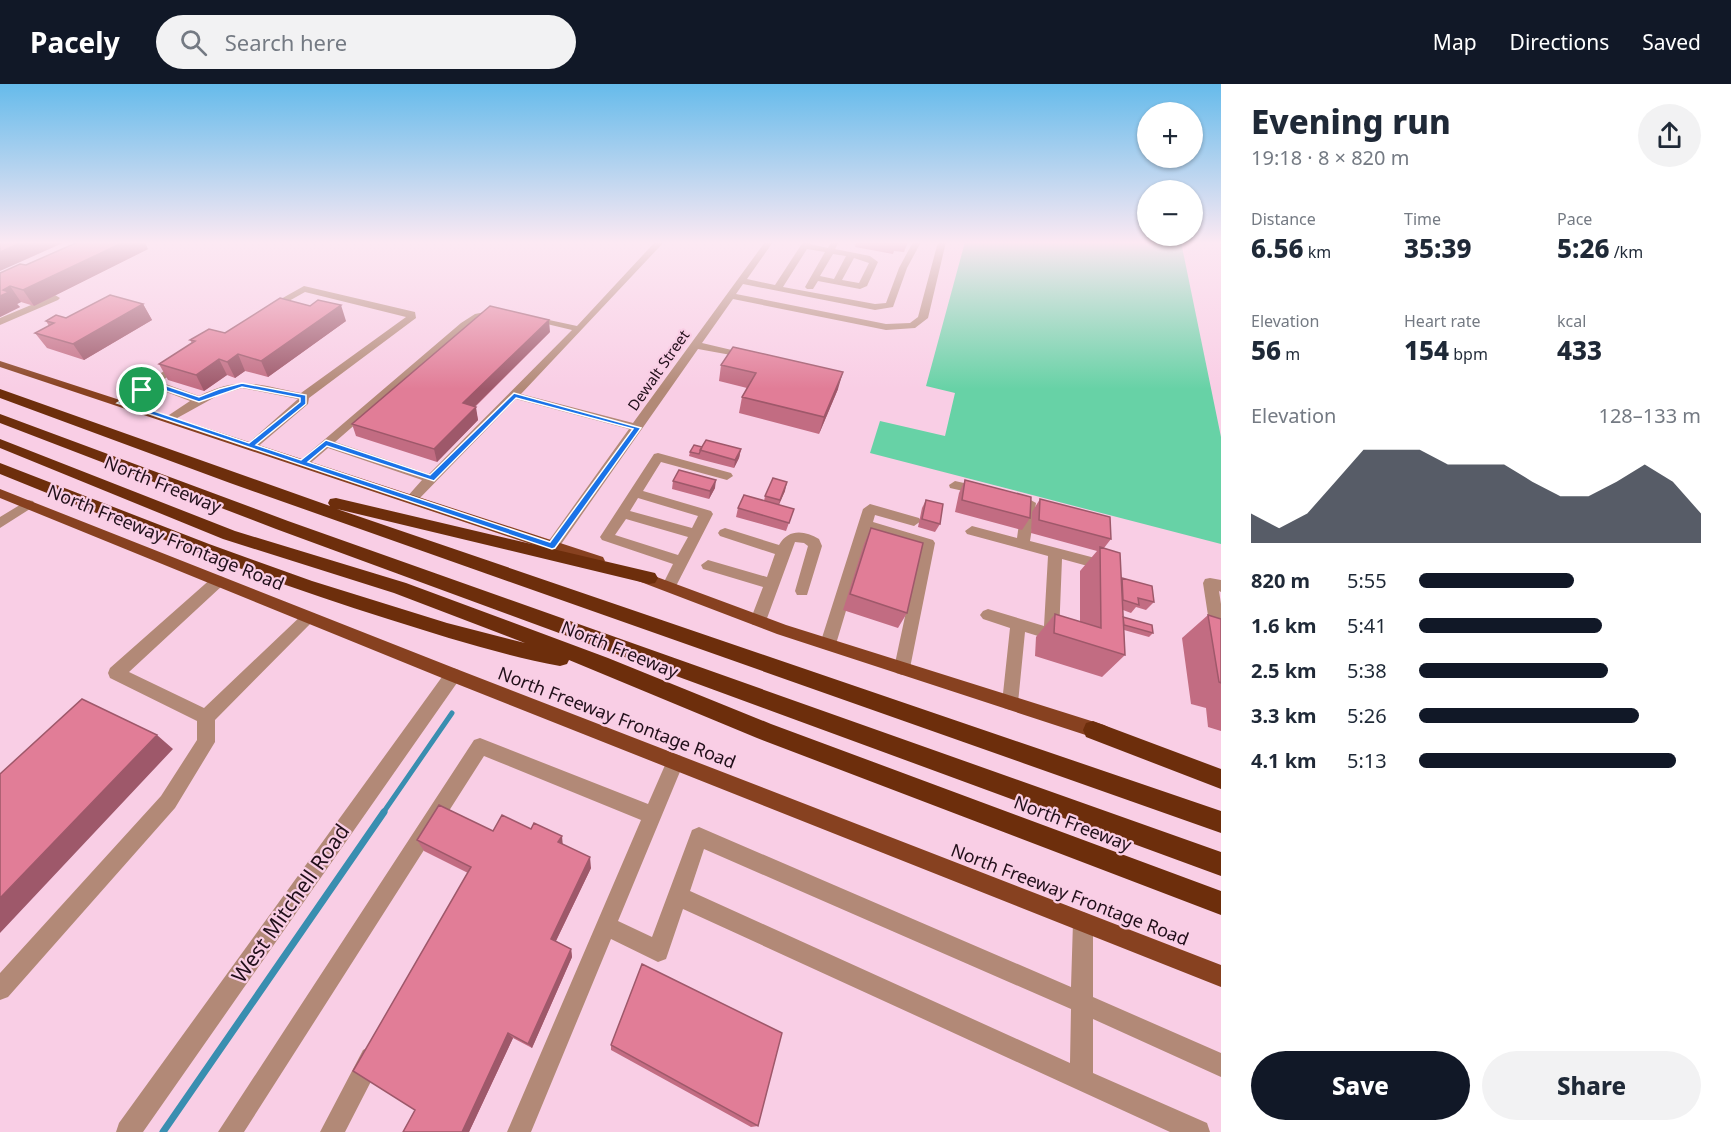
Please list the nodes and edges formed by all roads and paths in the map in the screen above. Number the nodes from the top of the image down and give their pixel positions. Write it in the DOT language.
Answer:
graph roads {
  1 [pos="297,291"];
  2 [pos="312,291"];
  3 [pos="614,291"];
  4 [pos="734,291"];
  5 [pos="795,291"];
  6 [pos="895,291"];
  7 [pos="930,291"];
  8 [pos="807,293"];
  9 [pos="730,296"];
  10 [pos="55,298"];
  11 [pos="258,314"];
  12 [pos="0,322"];
  13 [pos="579,329"];
  14 [pos="696,345"];
  15 [pos="194,354"];
  16 [pos="759,360"];
  17 [pos="0,364"];
  18 [pos="152,383"];
  19 [pos="0,393"];
  20 [pos="514,395"];
  21 [pos="303,397"];
  22 [pos="199,400"];
  23 [pos="121,403"];
  24 [pos="0,418"];
  25 [pos="170,419"];
  26 [pos="637,428"];
  27 [pos="0,443"];
  28 [pos="326,443"];
  29 [pos="251,446"];
  30 [pos="303,463"];
  31 [pos="0,468"];
  32 [pos="726,476"];
  33 [pos="236,479"];
  34 [pos="431,479"];
  35 [pos="955,485"];
  36 [pos="0,493"];
  37 [pos="635,493"];
  38 [pos="997,495"];
  39 [pos="412,498"];
  40 [pos="28,504"];
  41 [pos="1029,504"];
  42 [pos="622,513"];
  43 [pos="914,521"];
  44 [pos="0,523"];
  45 [pos="865,525"];
  46 [pos="972,531"];
  47 [pos="725,533"];
  48 [pos="695,534"];
  49 [pos="1023,544"];
  50 [pos="552,546"];
  51 [pos="783,551"];
  52 [pos="1055,552"];
  53 [pos="682,561"];
  54 [pos="1095,562"];
  55 [pos="708,565"];
  56 [pos="649,578"];
  57 [pos="218,580"];
  58 [pos="771,584"];
  59 [pos="669,586"];
  60 [pos="1221,586"];
  61 [pos="802,591"];
  62 [pos="988,615"];
  63 [pos="309,617"];
  64 [pos="758,621"];
  65 [pos="1018,624"];
  66 [pos="828,644"];
  67 [pos="1221,648"];
  68 [pos="600,664"];
  69 [pos="902,668"];
  70 [pos="453,675"];
  71 [pos="1010,703"];
  72 [pos="206,717"];
  73 [pos="1093,730"];
  74 [pos="675,762"];
  75 [pos="1221,771"];
  76 [pos="1221,779"];
  77 [pos="652,815"];
  78 [pos="1221,822"];
  79 [pos="1221,864"];
  80 [pos="678,896"];
  81 [pos="1221,903"];
  82 [pos="1083,922"];
  83 [pos="606,926"];
  84 [pos="1221,976"];
  85 [pos="0,988"];
  86 [pos="1082,1003"];
  87 [pos="380,1040"];
  88 [pos="1221,1065"];
  89 [pos="1081,1080"];
  90 [pos="135,1130"];
  91 [pos="230,1132"];
  92 [pos="332,1132"];
  93 [pos="519,1132"];
  94 [pos="1198,1132"];
  1 -- 11 [label="street"];
  2 -- 21 [label="street"];
  3 -- 13 [label="street"];
  4 -- 9 [label="street, Dewalt Street"];
  5 -- 8 [label="street"];
  6 -- 8 [label="street"];
  7 -- 9 [label="street"];
  9 -- 14 [label="street, Dewalt Street"];
  10 -- 12 [label="street"];
  13 -- 20 [label="street"];
  13 -- 28 [label="street"];
  14 -- 16 [label="street"];
  14 -- 26 [label="street, Dewalt Street"];
  15 -- 18 [label="street"];
  17 -- 23 [label="main road"];
  18 -- 22 [label="street"];
  18 -- 23 [label="street"];
  19 -- 33 [label="highway, North Freeway"];
  20 -- 26 [label="street"];
  20 -- 34 [label="street"];
  21 -- 22 [label="street"];
  21 -- 29 [label="street"];
  22 -- 25 [label="street"];
  23 -- 25 [label="main road"];
  24 -- 79 [label="highway, North Freeway"];
  25 -- 29 [label="main road"];
  26 -- 50 [label="street, Dewalt Street"];
  27 -- 68 [label="highway, North Freeway"];
  28 -- 30 [label="street"];
  28 -- 34 [label="street"];
  29 -- 30 [label="main road"];
  30 -- 39 [label="main road"];
  31 -- 68 [label="highway"];
  32 -- 37 [label="street"];
  33 -- 56 [label="highway"];
  33 -- 78 [label="highway, North Freeway"];
  34 -- 39 [label="street"];
  35 -- 38 [label="street"];
  36 -- 40 [label="main road, North Freeway Frontage Road"];
  37 -- 42 [label="street"];
  37 -- 48 [label="street"];
  39 -- 50 [label="main road"];
  40 -- 44 [label="street"];
  40 -- 57 [label="main road, North Freeway Frontage Road"];
  41 -- 49 [label="street"];
  42 -- 48 [label="street"];
  42 -- 53 [label="street"];
  43 -- 45 [label="street"];
  45 -- 66 [label="street"];
  45 -- 69 [label="street"];
  46 -- 49 [label="street"];
  47 -- 51 [label="street"];
  48 -- 53 [label="street"];
  49 -- 52 [label="street"];
  50 -- 56 [label="main road"];
  51 -- 58 [label="street"];
  51 -- 61 [label="street"];
  52 -- 54 [label="street"];
  52 -- 65 [label="street"];
  53 -- 59 [label="street"];
  55 -- 58 [label="street"];
  56 -- 59 [label="main road"];
  57 -- 63 [label="main road, North Freeway Frontage Road"];
  57 -- 72 [label="street"];
  58 -- 64 [label="street"];
  59 -- 64 [label="main road"];
  60 -- 67 [label="street"];
  62 -- 65 [label="street"];
  63 -- 70 [label="main road, North Freeway Frontage Road"];
  63 -- 72 [label="street"];
  64 -- 66 [label="main road"];
  65 -- 71 [label="street"];
  66 -- 69 [label="main road"];
  68 -- 81 [label="highway, North Freeway"];
  69 -- 71 [label="main road"];
  70 -- 74 [label="main road, North Freeway Frontage Road"];
  70 -- 90 [label="street, West Mitchell Road"];
  71 -- 73 [label="main road"];
  72 -- 85 [label="street"];
  73 -- 75 [label="main road"];
  73 -- 76 [label="highway"];
  74 -- 77 [label="street"];
  74 -- 82 [label="main road, North Freeway Frontage Road"];
  77 -- 83 [label="street"];
  77 -- 91 [label="street"];
  80 -- 83 [label="street"];
  80 -- 86 [label="street"];
  80 -- 89 [label="street"];
  82 -- 84 [label="main road, North Freeway Frontage Road"];
  82 -- 86 [label="street"];
  83 -- 93 [label="street"];
  86 -- 88 [label="street"];
  86 -- 89 [label="street"];
  87 -- 92 [label="street"];
  89 -- 94 [label="street"];
}
